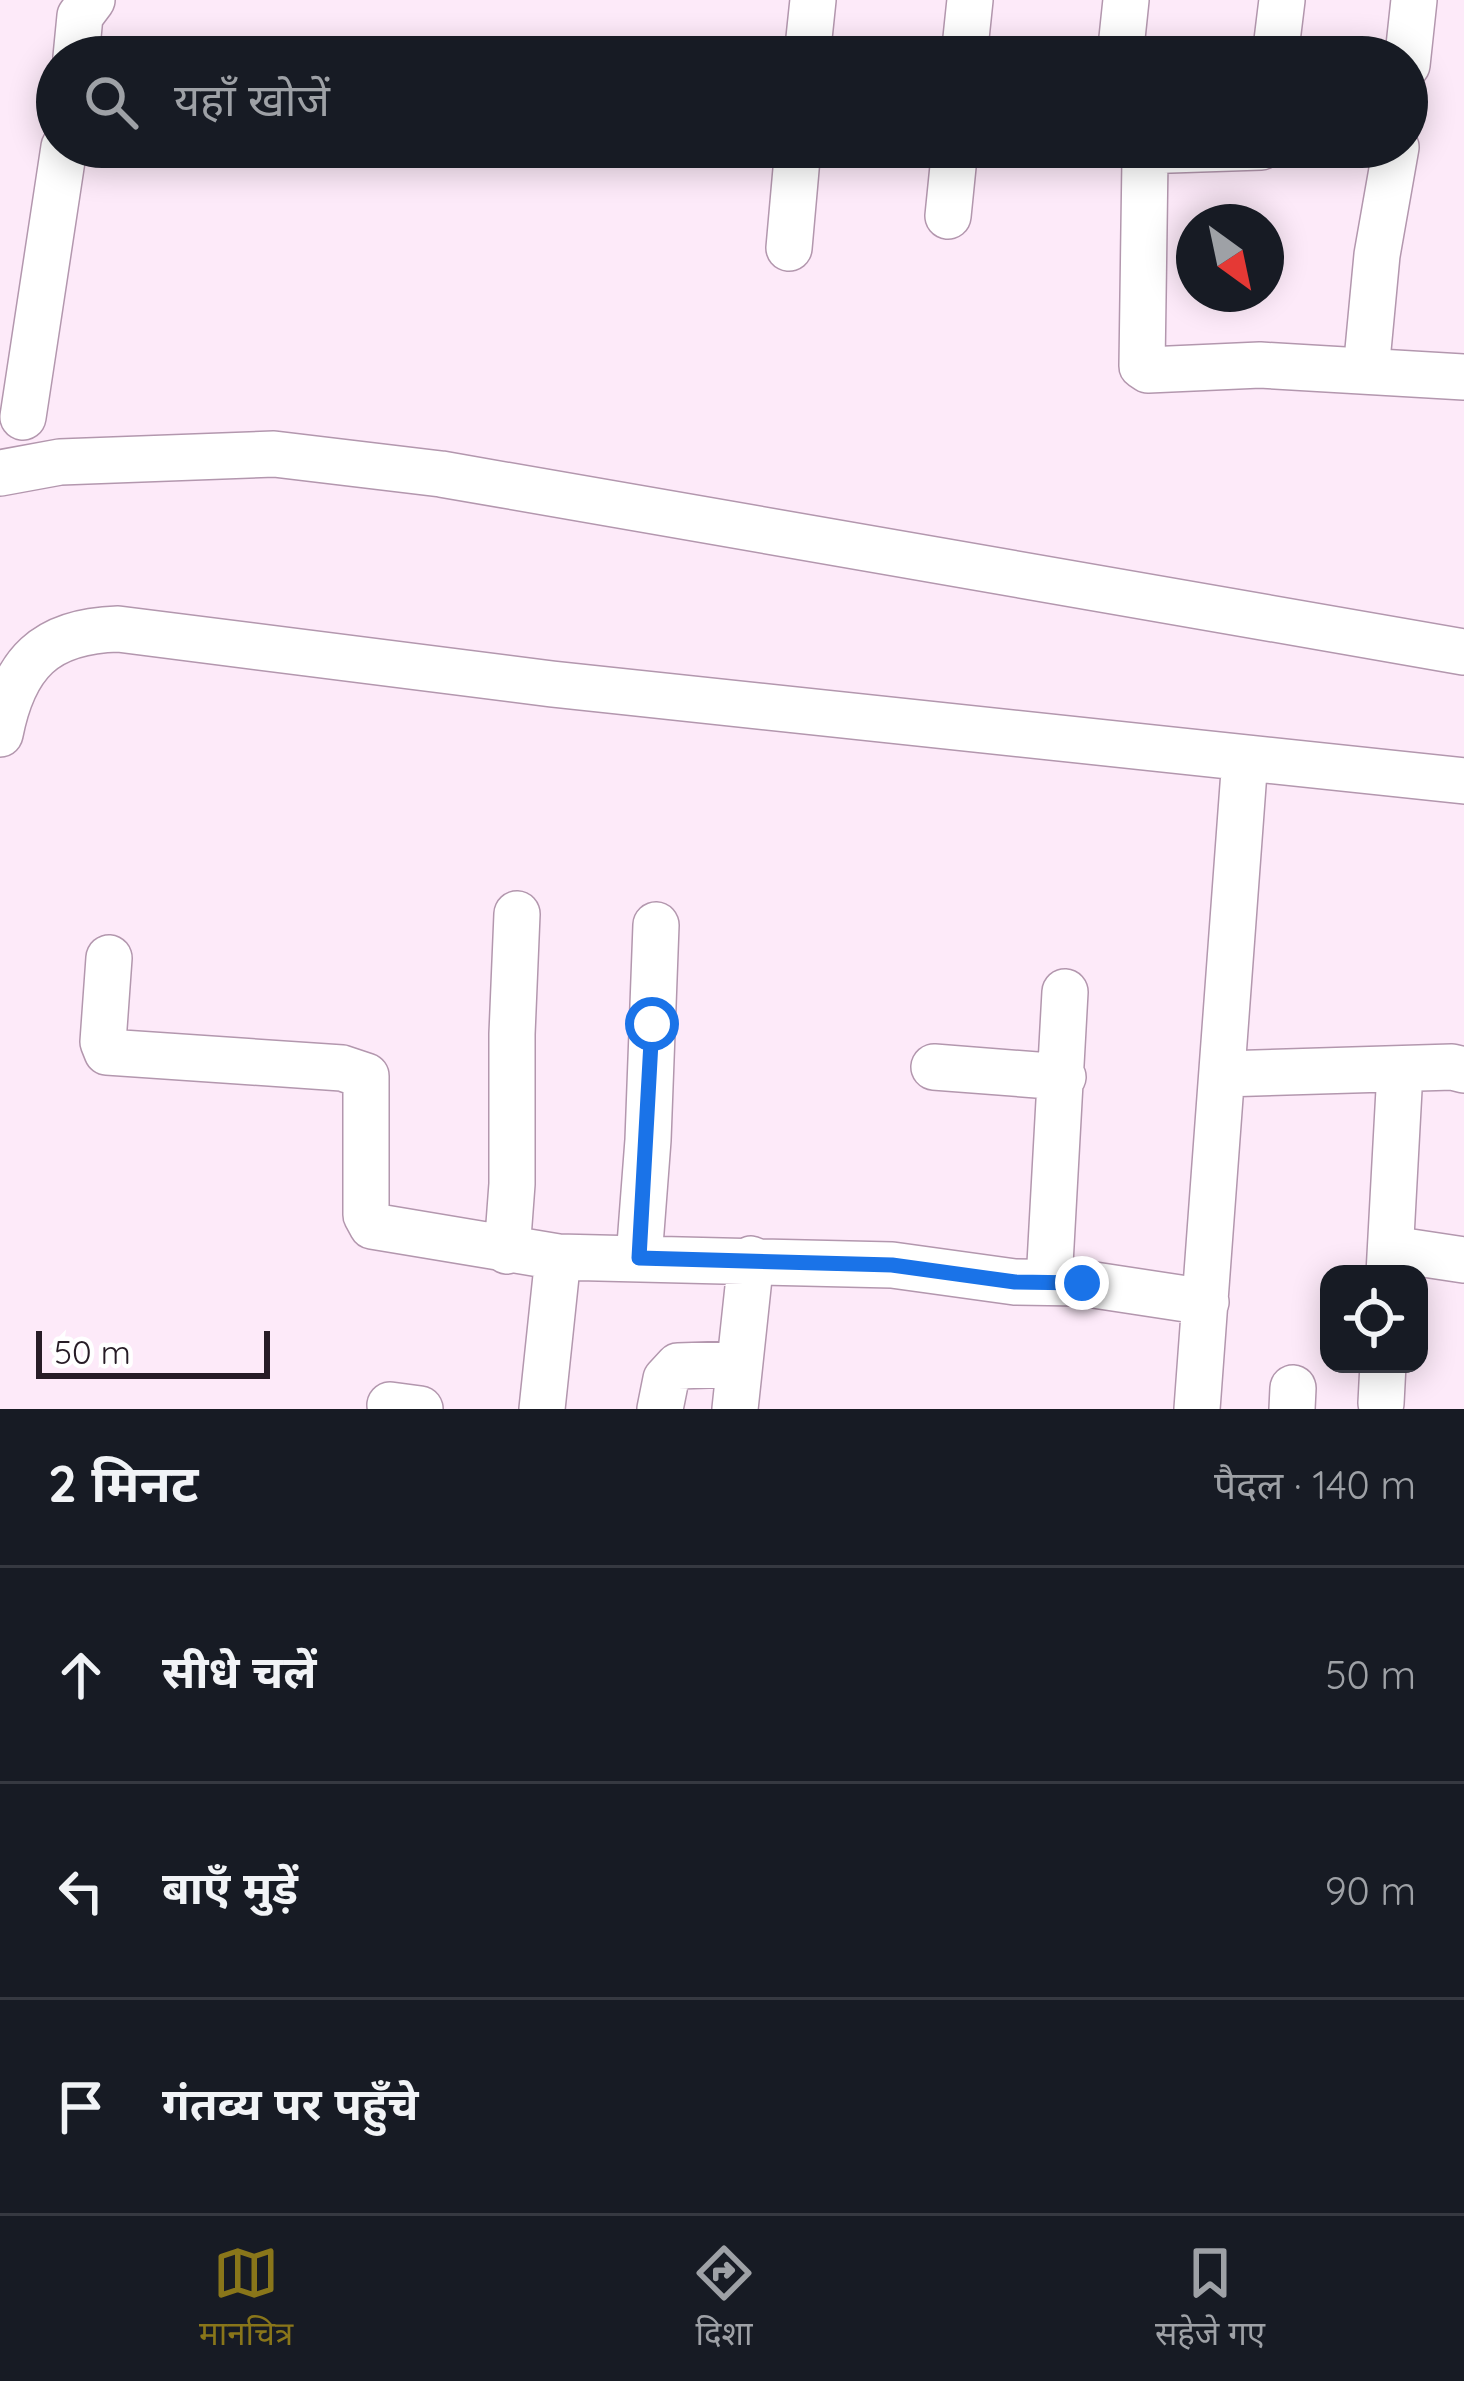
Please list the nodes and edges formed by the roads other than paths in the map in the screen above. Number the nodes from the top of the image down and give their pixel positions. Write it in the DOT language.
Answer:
graph roads {
  1 [pos="92,0"];
  2 [pos="814,0"];
  3 [pos="970,0"];
  4 [pos="1126,0"];
  5 [pos="1282,0"];
  6 [pos="1414,0"];
  7 [pos="78,36"];
  8 [pos="810,36"];
  9 [pos="966,36"];
  10 [pos="1122,36"];
  11 [pos="1278,36"];
  12 [pos="1410,36"];
  13 [pos="61,168"];
  14 [pos="796,168"];
  15 [pos="953,168"];
  16 [pos="1145,168"];
  17 [pos="1392,168"];
  18 [pos="948,216"];
  19 [pos="789,248"];
  20 [pos="1366,371"];
  21 [pos="1464,377"];
  22 [pos="23,418"];
  23 [pos="0,473"];
  24 [pos="1464,652"];
  25 [pos="0,734"];
  26 [pos="1245,758"];
  27 [pos="1464,781"];
  28 [pos="517,914"];
  29 [pos="656,925"];
  30 [pos="109,958"];
  31 [pos="1065,992"];
  32 [pos="934,1066"];
  33 [pos="1464,1070"];
  34 [pos="1400,1071"];
  35 [pos="1223,1074"];
  36 [pos="1063,1077"];
  37 [pos="507,1251"];
  38 [pos="558,1257"];
  39 [pos="639,1258"];
  40 [pos="751,1259"];
  41 [pos="1464,1260"];
  42 [pos="1390,1262"];
  43 [pos="1048,1282"];
  44 [pos="1206,1302"];
  45 [pos="740,1364"];
  46 [pos="542,1409"];
  47 [pos="660,1409"];
  48 [pos="735,1409"];
  49 [pos="1197,1409"];
  1 -- 7 [label="street"];
  2 -- 8 [label="street"];
  3 -- 9 [label="street"];
  4 -- 10 [label="street"];
  5 -- 11 [label="street"];
  6 -- 12 [label="street"];
  13 -- 22 [label="street"];
  14 -- 19 [label="street"];
  15 -- 18 [label="street"];
  16 -- 20 [label="street"];
  17 -- 20 [label="street"];
  20 -- 21 [label="street"];
  23 -- 24 [label="street"];
  25 -- 26 [label="street"];
  26 -- 27 [label="street"];
  26 -- 35 [label="street"];
  28 -- 37 [label="street"];
  29 -- 39 [label="street"];
  30 -- 37 [label="street"];
  31 -- 36 [label="street"];
  32 -- 36 [label="street"];
  33 -- 34 [label="street"];
  34 -- 35 [label="street"];
  34 -- 42 [label="street"];
  35 -- 44 [label="street"];
  36 -- 43 [label="street"];
  37 -- 38 [label="street"];
  38 -- 39 [label="street"];
  38 -- 46 [label="street"];
  39 -- 40 [label="street"];
  40 -- 43 [label="street"];
  40 -- 45 [label="street"];
  41 -- 42 [label="street"];
  43 -- 44 [label="street"];
  44 -- 49 [label="street"];
  45 -- 47 [label="street"];
  45 -- 48 [label="street"];
}
